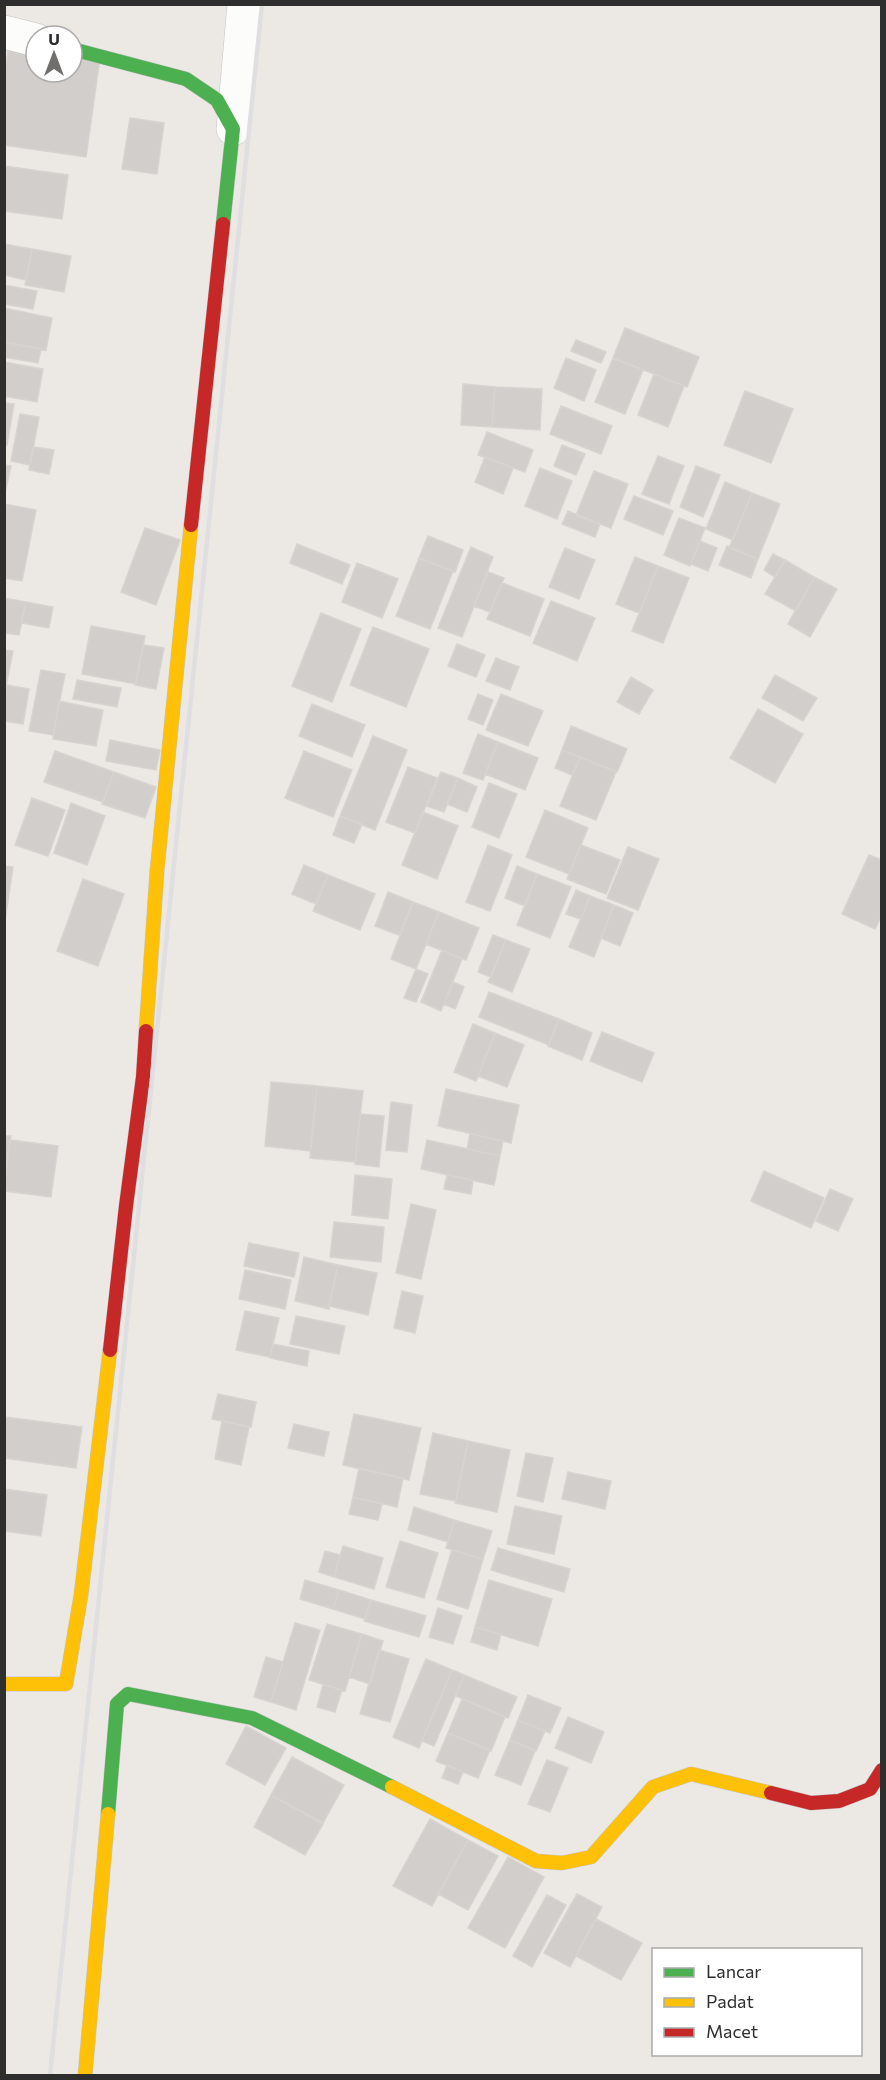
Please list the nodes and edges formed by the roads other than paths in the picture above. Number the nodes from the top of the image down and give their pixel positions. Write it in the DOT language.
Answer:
graph roads {
  1 [pos="244,4"];
  2 [pos="4,32"];
  3 [pos="24,37"];
  4 [pos="84,52"];
  5 [pos="232,129"];
  6 [pos="4,1684"];
  7 [pos="882,1770"];
  8 [pos="85,2076"];
  1 -- 5 [label="street"];
  2 -- 3 [label="street"];
  4 -- 5 [label="street"];
  5 -- 6 [label="street"];
  7 -- 8 [label="street"];
}
